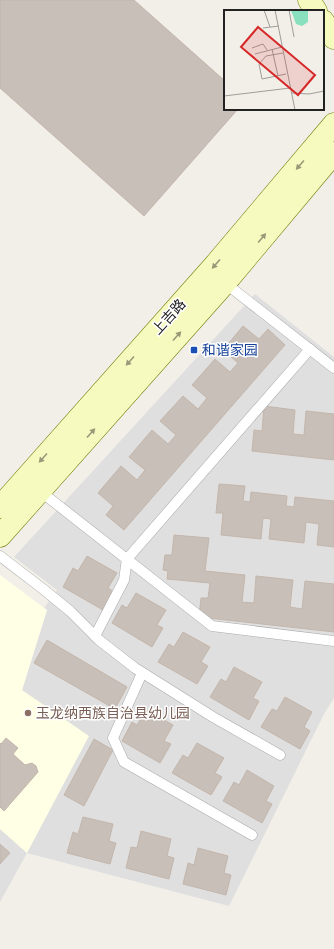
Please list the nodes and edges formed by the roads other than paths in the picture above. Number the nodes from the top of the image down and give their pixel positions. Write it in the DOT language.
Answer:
graph roads {
  1 [pos="309,0"];
  2 [pos="315,10"];
  3 [pos="324,23"];
  4 [pos="334,38"];
  5 [pos="329,148"];
  6 [pos="225,283"];
  7 [pos="310,349"];
  8 [pos="334,368"];
  9 [pos="40,491"];
  10 [pos="0,507"];
  11 [pos="0,536"];
  12 [pos="0,556"];
  13 [pos="127,559"];
  14 [pos="95,636"];
  15 [pos="334,641"];
  16 [pos="142,673"];
  17 [pos="280,756"];
  18 [pos="252,835"];
  1 -- 2 [label="main road"];
  3 -- 4 [label="main road"];
  6 -- 5 [label="main road, 上吉路, one-way"];
  5 -- 10 [label="main road, 上吉路, one-way"];
  6 -- 7 [label="lane"];
  9 -- 6 [label="main road, 上吉路, one-way"];
  7 -- 8 [label="lane"];
  7 -- 13 [label="lane"];
  9 -- 11 [label="main road, 上吉路"];
  9 -- 13 [label="lane"];
  12 -- 14 [label="lane"];
  13 -- 14 [label="lane"];
  13 -- 15 [label="lane"];
  14 -- 16 [label="lane"];
  16 -- 17 [label="lane"];
  16 -- 18 [label="lane"];
}
